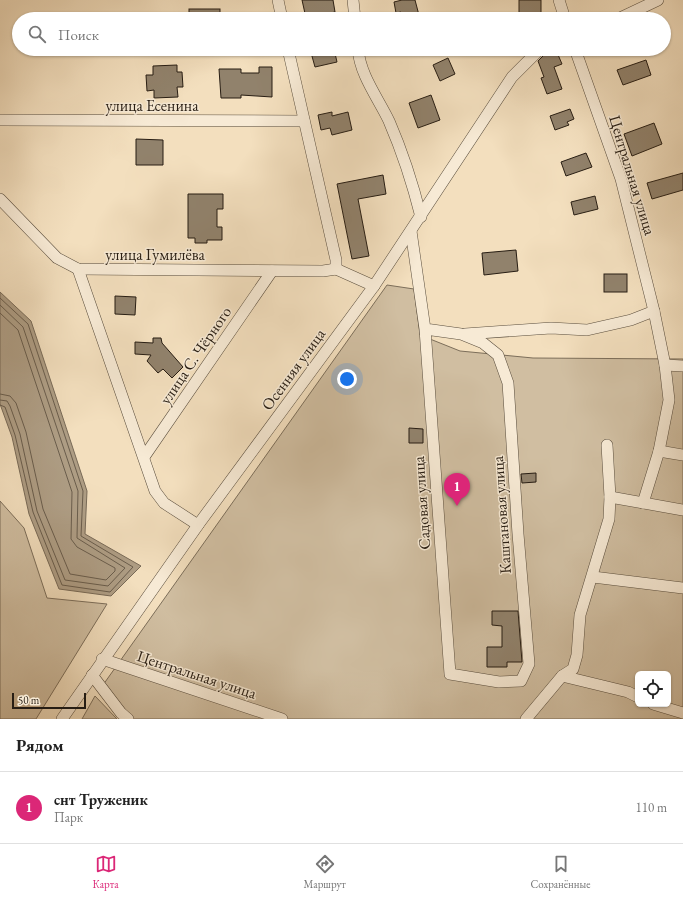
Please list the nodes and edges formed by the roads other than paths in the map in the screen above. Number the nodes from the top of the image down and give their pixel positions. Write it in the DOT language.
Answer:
graph roads {
  1 [pos="278,0"];
  2 [pos="353,0"];
  3 [pos="559,0"];
  4 [pos="658,0"];
  5 [pos="281,12"];
  6 [pos="354,12"];
  7 [pos="563,12"];
  8 [pos="633,12"];
  9 [pos="290,56"];
  10 [pos="358,56"];
  11 [pos="533,56"];
  12 [pos="578,56"];
  13 [pos="0,120"];
  14 [pos="304,121"];
  15 [pos="0,199"];
  16 [pos="421,216"];
  17 [pos="412,231"];
  18 [pos="78,269"];
  19 [pos="336,269"];
  20 [pos="272,270"];
  21 [pos="374,286"];
  22 [pos="654,311"];
  23 [pos="425,329"];
  24 [pos="461,334"];
  25 [pos="665,366"];
  26 [pos="683,366"];
  27 [pos="607,445"];
  28 [pos="659,451"];
  29 [pos="683,455"];
  30 [pos="144,457"];
  31 [pos="610,497"];
  32 [pos="643,503"];
  33 [pos="683,510"];
  34 [pos="198,525"];
  35 [pos="593,577"];
  36 [pos="683,588"];
  37 [pos="102,659"];
  38 [pos="450,674"];
  39 [pos="92,676"];
  40 [pos="562,676"];
  41 [pos="635,696"];
  42 [pos="663,707"];
  43 [pos="683,713"];
  44 [pos="62,719"];
  45 [pos="128,719"];
  46 [pos="282,719"];
  47 [pos="526,719"];
  1 -- 5 [label="street"];
  2 -- 6 [label="street"];
  3 -- 7 [label="street"];
  4 -- 8 [label="street"];
  9 -- 14 [label="street"];
  10 -- 16 [label="street"];
  11 -- 16 [label="street, Осенняя улица"];
  12 -- 22 [label="street, Центральная улица"];
  13 -- 14 [label="street, улица Есенина"];
  14 -- 19 [label="street"];
  15 -- 18 [label="street, улица Гумилёва"];
  16 -- 17 [label="street, Осенняя улица"];
  17 -- 21 [label="street, Осенняя улица"];
  17 -- 23 [label="street"];
  18 -- 20 [label="street, улица Гумилёва"];
  18 -- 30 [label="street"];
  19 -- 20 [label="street, улица Гумилёва"];
  19 -- 21 [label="street"];
  20 -- 30 [label="street, улица С. Чёрного"];
  21 -- 34 [label="street, Осенняя улица"];
  22 -- 24 [label="street"];
  22 -- 25 [label="street, Центральная улица"];
  23 -- 24 [label="street, Каштановая улица"];
  23 -- 38 [label="street, Садовая улица"];
  24 -- 38 [label="street, Каштановая улица"];
  25 -- 26 [label="street"];
  25 -- 28 [label="street, Центральная улица"];
  27 -- 31 [label="street"];
  28 -- 29 [label="street"];
  28 -- 32 [label="street, Центральная улица"];
  30 -- 34 [label="street"];
  31 -- 32 [label="street"];
  31 -- 35 [label="street"];
  32 -- 33 [label="street"];
  34 -- 37 [label="street, Осенняя улица"];
  35 -- 36 [label="street"];
  35 -- 40 [label="street"];
  37 -- 39 [label="street, Осенняя улица"];
  37 -- 46 [label="street, Центральная улица"];
  39 -- 44 [label="street, Осенняя улица"];
  39 -- 45 [label="street"];
  40 -- 41 [label="street"];
  40 -- 47 [label="street"];
  42 -- 43 [label="street"];
}
